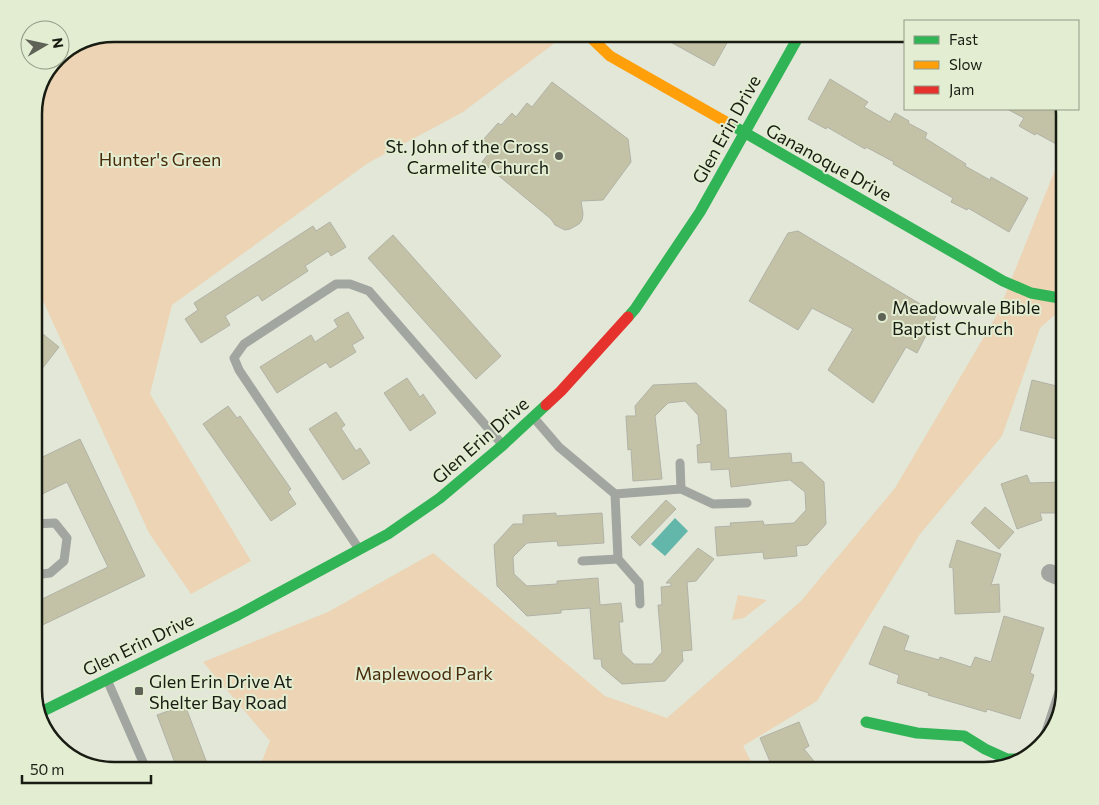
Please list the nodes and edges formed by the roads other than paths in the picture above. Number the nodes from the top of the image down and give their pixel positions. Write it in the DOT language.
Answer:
graph roads {
  1 [pos="595,42"];
  2 [pos="796,42"];
  3 [pos="744,134"];
  4 [pos="1056,297"];
  5 [pos="534,418"];
  6 [pos="503,446"];
  7 [pos="680,462"];
  8 [pos="681,489"];
  9 [pos="615,494"];
  10 [pos="747,503"];
  11 [pos="43,524"];
  12 [pos="360,549"];
  13 [pos="618,559"];
  14 [pos="582,561"];
  15 [pos="43,574"];
  16 [pos="640,604"];
  17 [pos="107,679"];
  18 [pos="45,709"];
  19 [pos="866,722"];
  20 [pos="1006,759"];
  21 [pos="143,762"];
  1 -- 3 [label="street, Gananoque Drive"];
  2 -- 3 [label="street, Glen Erin Drive"];
  3 -- 4 [label="street, Gananoque Drive"];
  3 -- 5 [label="street, Glen Erin Drive"];
  5 -- 6 [label="street, Glen Erin Drive"];
  5 -- 9 [label="lane"];
  6 -- 12 [label="street, Glen Erin Drive"];
  6 -- 12 [label="lane"];
  7 -- 8 [label="lane"];
  8 -- 9 [label="lane"];
  8 -- 10 [label="lane"];
  9 -- 13 [label="lane"];
  11 -- 15 [label="lane"];
  12 -- 17 [label="street, Glen Erin Drive"];
  13 -- 14 [label="lane"];
  13 -- 16 [label="lane"];
  17 -- 18 [label="street, Glen Erin Drive"];
  17 -- 21 [label="lane"];
  19 -- 20 [label="street"];
}
